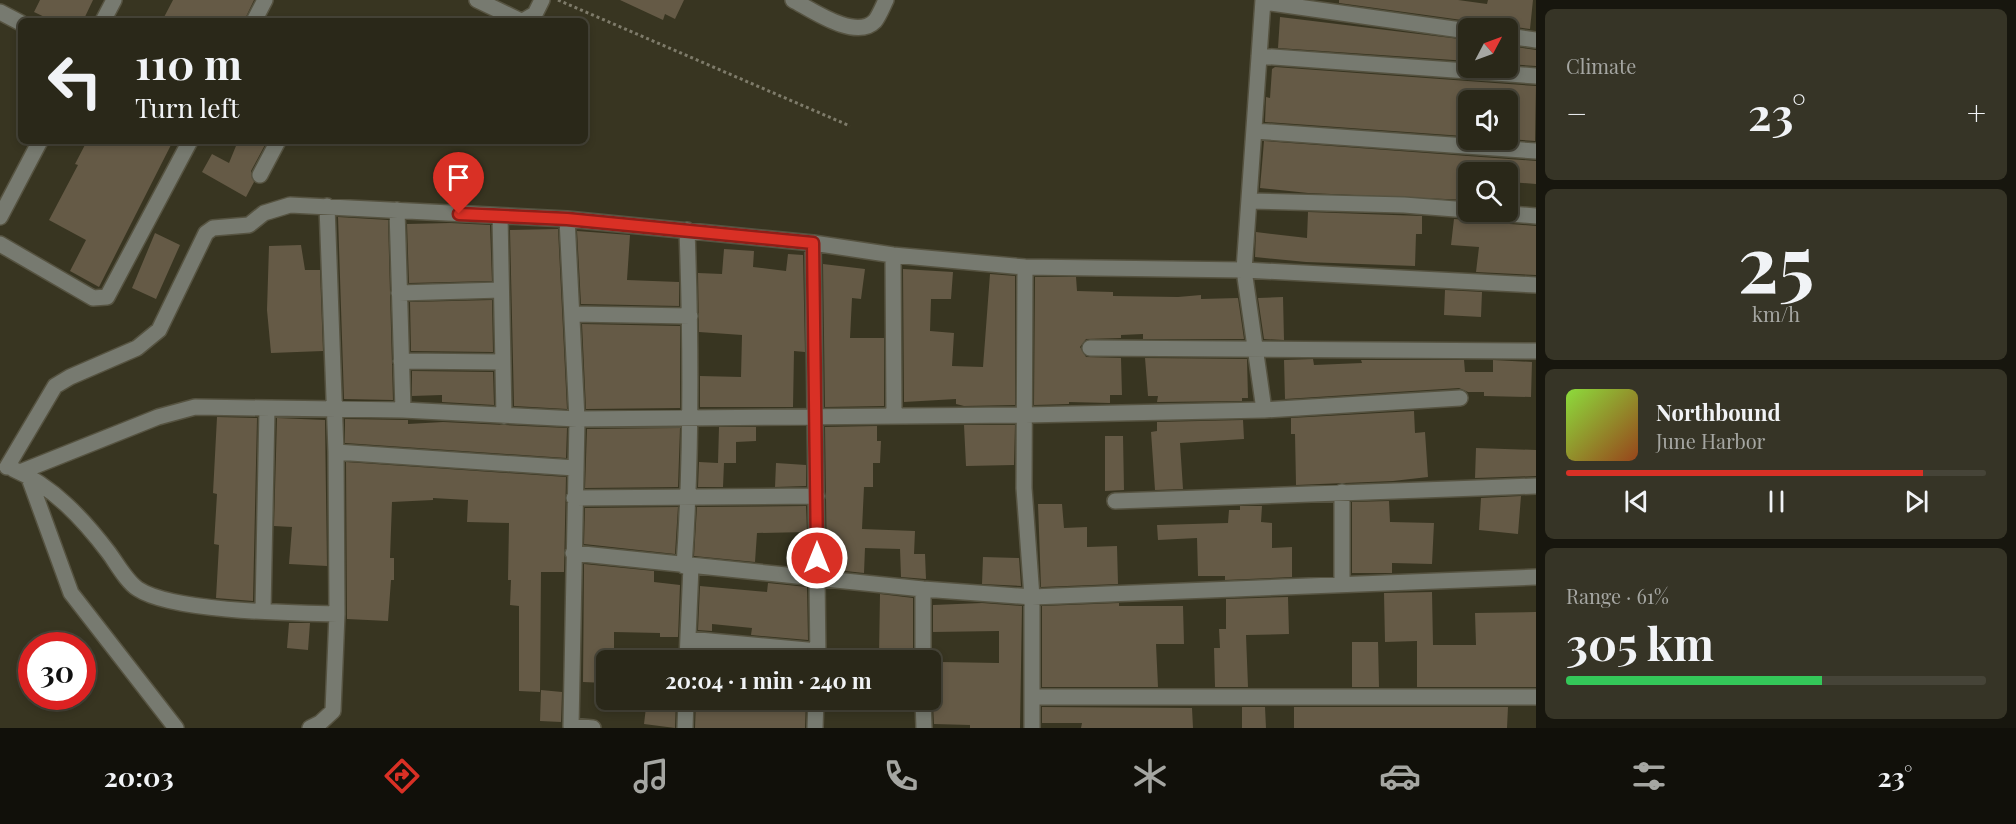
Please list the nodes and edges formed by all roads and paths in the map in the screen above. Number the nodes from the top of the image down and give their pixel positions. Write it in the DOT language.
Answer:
graph roads {
  1 [pos="114,0"];
  2 [pos="265,0"];
  3 [pos="477,0"];
  4 [pos="542,0"];
  5 [pos="558,0"];
  6 [pos="792,0"];
  7 [pos="886,0"];
  8 [pos="1263,1"];
  9 [pos="0,12"];
  10 [pos="105,18"];
  11 [pos="256,18"];
  12 [pos="516,18"];
  13 [pos="528,18"];
  14 [pos="18,21"];
  15 [pos="1458,30"];
  16 [pos="1518,37"];
  17 [pos="1536,40"];
  18 [pos="1259,56"];
  19 [pos="1536,76"];
  20 [pos="850,126"];
  21 [pos="1254,131"];
  22 [pos="38,144"];
  23 [pos="188,144"];
  24 [pos="276,144"];
  25 [pos="1536,151"];
  26 [pos="260,175"];
  27 [pos="1249,201"];
  28 [pos="327,206"];
  29 [pos="1458,209"];
  30 [pos="397,210"];
  31 [pos="1518,215"];
  32 [pos="500,216"];
  33 [pos="1536,216"];
  34 [pos="0,218"];
  35 [pos="567,219"];
  36 [pos="687,230"];
  37 [pos="813,243"];
  38 [pos="0,244"];
  39 [pos="893,255"];
  40 [pos="1025,267"];
  41 [pos="1244,270"];
  42 [pos="1536,285"];
  43 [pos="501,290"];
  44 [pos="399,293"];
  45 [pos="572,314"];
  46 [pos="690,316"];
  47 [pos="1090,348"];
  48 [pos="1256,349"];
  49 [pos="1536,351"];
  50 [pos="401,361"];
  51 [pos="503,362"];
  52 [pos="1460,398"];
  53 [pos="267,408"];
  54 [pos="334,409"];
  55 [pos="403,410"];
  56 [pos="1264,410"];
  57 [pos="894,415"];
  58 [pos="1025,415"];
  59 [pos="504,416"];
  60 [pos="816,416"];
  61 [pos="689,417"];
  62 [pos="577,419"];
  63 [pos="336,452"];
  64 [pos="575,468"];
  65 [pos="14,470"];
  66 [pos="1536,486"];
  67 [pos="1342,492"];
  68 [pos="689,496"];
  69 [pos="817,496"];
  70 [pos="574,498"];
  71 [pos="1115,501"];
  72 [pos="573,553"];
  73 [pos="688,566"];
  74 [pos="1536,577"];
  75 [pos="817,578"];
  76 [pos="1342,584"];
  77 [pos="922,588"];
  78 [pos="1032,597"];
  79 [pos="263,612"];
  80 [pos="338,614"];
  81 [pos="688,639"];
  82 [pos="687,650"];
  83 [pos="777,650"];
  84 [pos="818,650"];
  85 [pos="923,650"];
  86 [pos="1536,697"];
  87 [pos="1032,698"];
  88 [pos="686,710"];
  89 [pos="816,710"];
  90 [pos="923,710"];
  91 [pos="571,727"];
  92 [pos="176,728"];
  93 [pos="310,728"];
  94 [pos="593,728"];
  95 [pos="686,728"];
  96 [pos="815,728"];
  97 [pos="924,728"];
  98 [pos="1032,728"];
  1 -- 10 [label="street"];
  2 -- 11 [label="street"];
  3 -- 12 [label="street"];
  4 -- 13 [label="street"];
  5 -- 20 [label="path"];
  6 -- 7 [label="street"];
  8 -- 15 [label="street"];
  8 -- 18 [label="street"];
  9 -- 14 [label="street"];
  16 -- 17 [label="street"];
  18 -- 19 [label="street"];
  18 -- 21 [label="street"];
  21 -- 25 [label="street"];
  21 -- 27 [label="street"];
  22 -- 34 [label="street"];
  23 -- 38 [label="street"];
  24 -- 26 [label="street"];
  27 -- 29 [label="street"];
  27 -- 41 [label="street"];
  28 -- 30 [label="street"];
  28 -- 54 [label="street"];
  28 -- 65 [label="street"];
  30 -- 32 [label="street"];
  30 -- 44 [label="street"];
  31 -- 33 [label="street"];
  32 -- 35 [label="street"];
  32 -- 43 [label="street"];
  35 -- 36 [label="street"];
  35 -- 45 [label="street"];
  36 -- 37 [label="street"];
  36 -- 46 [label="street"];
  37 -- 39 [label="street"];
  37 -- 60 [label="street"];
  39 -- 40 [label="street"];
  39 -- 57 [label="street"];
  40 -- 41 [label="street"];
  40 -- 58 [label="street"];
  41 -- 42 [label="street"];
  41 -- 48 [label="street"];
  43 -- 44 [label="street"];
  43 -- 51 [label="street"];
  44 -- 50 [label="street"];
  45 -- 46 [label="street"];
  45 -- 62 [label="street"];
  46 -- 61 [label="street"];
  47 -- 48 [label="street"];
  48 -- 49 [label="street"];
  48 -- 56 [label="street"];
  50 -- 51 [label="street"];
  50 -- 55 [label="street"];
  51 -- 59 [label="street"];
  52 -- 56 [label="street"];
  53 -- 54 [label="street"];
  53 -- 65 [label="street"];
  53 -- 79 [label="street"];
  54 -- 55 [label="street"];
  54 -- 63 [label="street"];
  55 -- 59 [label="street"];
  56 -- 58 [label="street"];
  57 -- 58 [label="street"];
  57 -- 60 [label="street"];
  58 -- 78 [label="street"];
  59 -- 62 [label="street"];
  60 -- 61 [label="street"];
  60 -- 69 [label="street"];
  61 -- 62 [label="street"];
  61 -- 68 [label="street"];
  62 -- 64 [label="street"];
  63 -- 64 [label="street"];
  63 -- 80 [label="street"];
  64 -- 70 [label="street"];
  65 -- 79 [label="street"];
  65 -- 92 [label="street"];
  66 -- 67 [label="street"];
  67 -- 71 [label="street"];
  67 -- 76 [label="street"];
  68 -- 69 [label="street"];
  68 -- 70 [label="street"];
  68 -- 73 [label="street"];
  69 -- 75 [label="street"];
  70 -- 72 [label="street"];
  72 -- 73 [label="street"];
  72 -- 91 [label="street"];
  73 -- 75 [label="street"];
  73 -- 81 [label="street"];
  74 -- 76 [label="street"];
  75 -- 77 [label="street"];
  75 -- 84 [label="street"];
  76 -- 78 [label="street"];
  77 -- 78 [label="street"];
  77 -- 85 [label="street"];
  78 -- 87 [label="street"];
  79 -- 80 [label="street"];
  80 -- 93 [label="street"];
  81 -- 82 [label="street"];
  81 -- 83 [label="street"];
  86 -- 87 [label="street"];
  87 -- 98 [label="street"];
  88 -- 95 [label="street"];
  89 -- 96 [label="street"];
  90 -- 97 [label="street"];
  91 -- 94 [label="street"];
}
